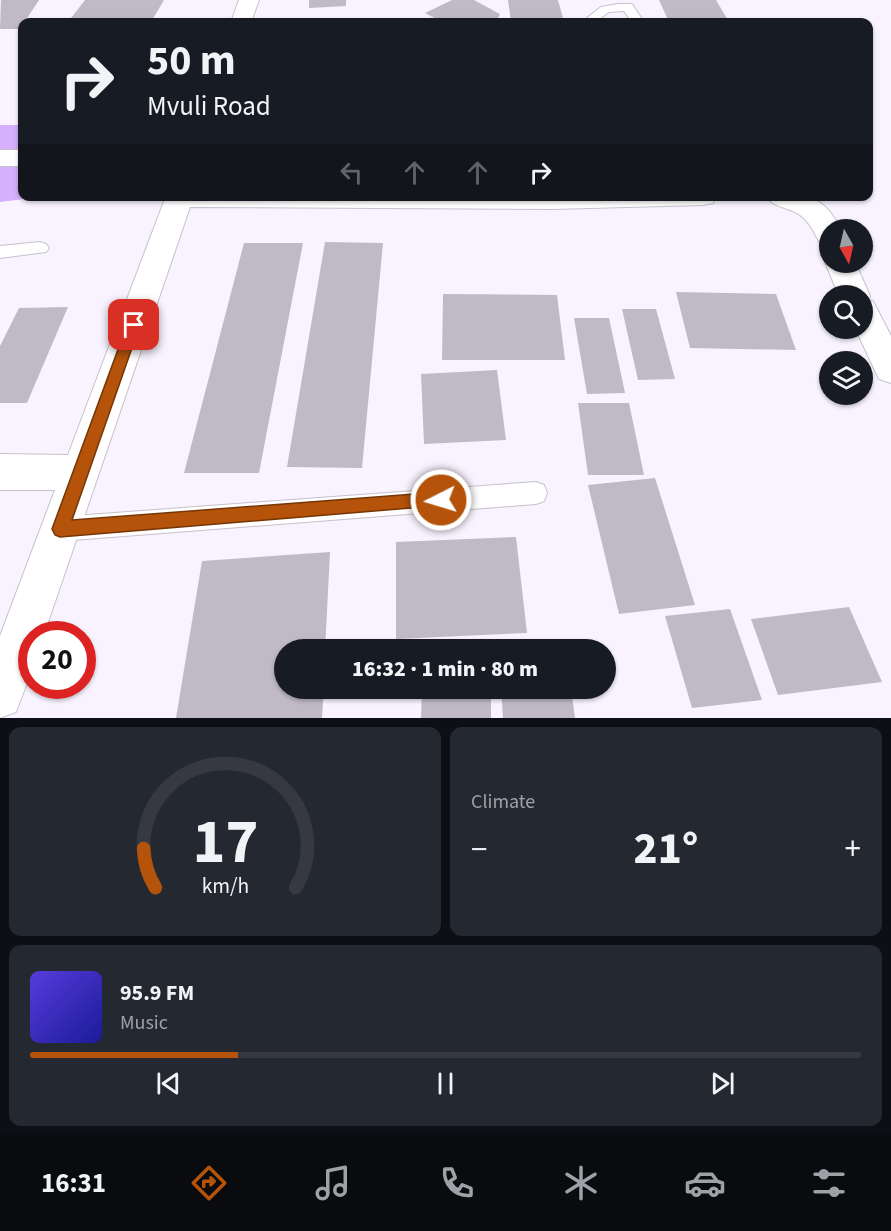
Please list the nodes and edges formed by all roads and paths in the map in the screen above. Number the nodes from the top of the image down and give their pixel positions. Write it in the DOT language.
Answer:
graph roads {
  1 [pos="249,0"];
  2 [pos="242,18"];
  3 [pos="593,18"];
  4 [pos="635,18"];
  5 [pos="0,158"];
  6 [pos="18,158"];
  7 [pos="178,201"];
  8 [pos="793,201"];
  9 [pos="823,219"];
  10 [pos="40,248"];
  11 [pos="0,252"];
  12 [pos="873,332"];
  13 [pos="891,369"];
  14 [pos="0,472"];
  15 [pos="80,473"];
  16 [pos="536,492"];
  17 [pos="60,529"];
  18 [pos="0,696"];
  1 -- 2 [label="street"];
  3 -- 4 [label="lane"];
  5 -- 6 [label="street"];
  7 -- 15 [label="street"];
  8 -- 9 [label="street"];
  10 -- 11 [label="lane"];
  12 -- 13 [label="street"];
  14 -- 15 [label="street"];
  15 -- 17 [label="street"];
  16 -- 17 [label="lane"];
  17 -- 18 [label="street"];
}
